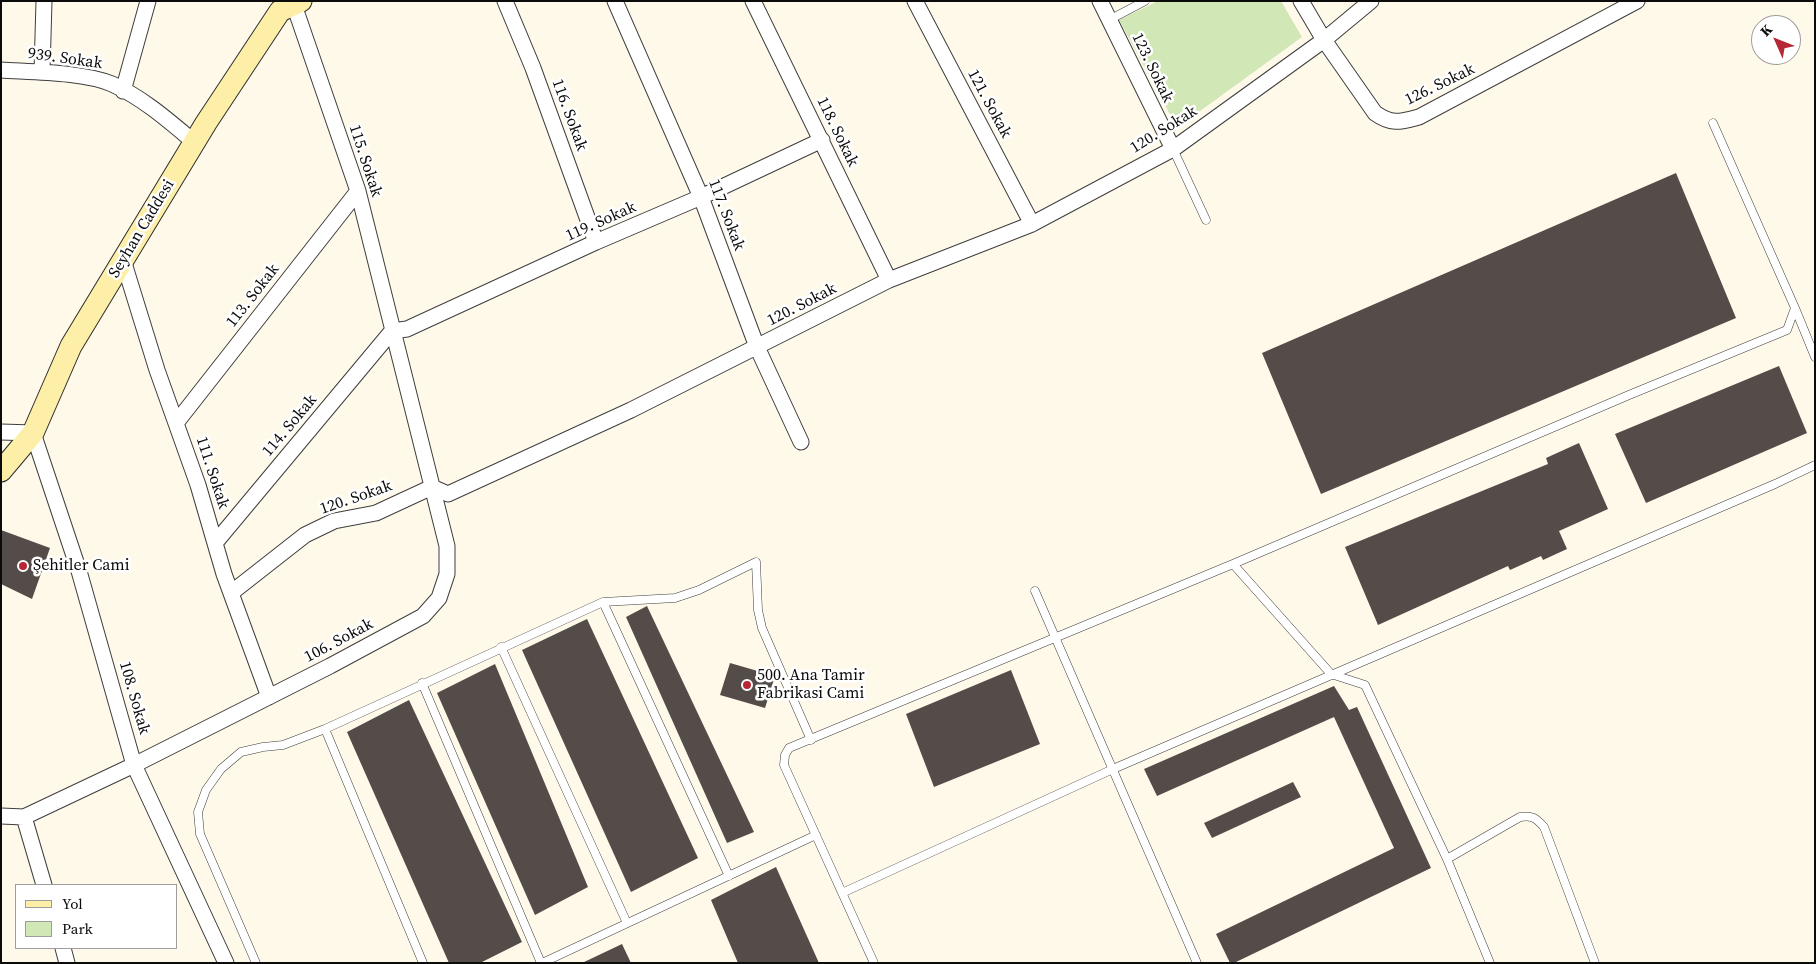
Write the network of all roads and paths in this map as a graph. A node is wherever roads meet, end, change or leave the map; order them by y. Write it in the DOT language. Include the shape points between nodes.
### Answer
graph roads {
  1 [pos="44,1"];
  2 [pos="148,1"];
  3 [pos="505,1"];
  4 [pos="615,1"];
  5 [pos="753,1"];
  6 [pos="915,1"];
  7 [pos="1100,1"];
  8 [pos="1145,1"];
  9 [pos="1301,1"];
  10 [pos="1371,1"];
  11 [pos="1637,1"];
  12 [pos="288,5"];
  13 [pos="1109,20"];
  14 [pos="1324,40"];
  15 [pos="1,70"];
  16 [pos="42,72"];
  17 [pos="123,91"];
  18 [pos="1713,124"];
  19 [pos="822,140"];
  20 [pos="194,142"];
  21 [pos="1173,150"];
  22 [pos="358,190"];
  23 [pos="701,197"];
  24 [pos="1206,220"];
  25 [pos="1032,224"];
  26 [pos="596,242"];
  27 [pos="123,260"];
  28 [pos="889,280"];
  29 [pos="1795,308"];
  30 [pos="392,332"];
  31 [pos="757,347"];
  32 [pos="1815,357"];
  33 [pos="176,423"];
  34 [pos="1,432"];
  35 [pos="33,433"];
  36 [pos="801,442"];
  37 [pos="1815,466"];
  38 [pos="1,471"];
  39 [pos="432,487"];
  40 [pos="215,543"];
  41 [pos="1233,564"];
  42 [pos="1035,591"];
  43 [pos="231,593"];
  44 [pos="603,602"];
  45 [pos="1056,639"];
  46 [pos="501,647"];
  47 [pos="1332,674"];
  48 [pos="422,683"];
  49 [pos="269,697"];
  50 [pos="325,729"];
  51 [pos="810,740"];
  52 [pos="134,765"];
  53 [pos="1113,769"];
  54 [pos="1,816"];
  55 [pos="24,817"];
  56 [pos="816,835"];
  57 [pos="1447,859"];
  58 [pos="729,876"];
  59 [pos="44,884"];
  60 [pos="842,893"];
  61 [pos="627,924"];
  62 [pos="63,949"];
  63 [pos="553,961"];
  64 [pos="67,963"];
  65 [pos="226,963"];
  66 [pos="256,963"];
  67 [pos="424,963"];
  68 [pos="542,963"];
  69 [pos="874,963"];
  70 [pos="1197,963"];
  71 [pos="1490,963"];
  72 [pos="1595,963"];
  1 -- 16 [label="street"];
  2 -- 17 [label="street"];
  3 -- 26 [label="street, 116. Sokak" via="533,68"];
  4 -- 23 [label="street, 117. Sokak"];
  5 -- 19 [label="street, 118. Sokak"];
  6 -- 25 [label="street, 121. Sokak"];
  7 -- 13 [label="street, 123. Sokak"];
  8 -- 13 [label="lane"];
  9 -- 14 [label="street, 126. Sokak"];
  10 -- 14 [label="street, 120. Sokak"];
  11 -- 14 [label="street, 126. Sokak" via="1419,117 1401,122 1387,122 1375,114"];
  12 -- 20 [label="main road, Seyhan Caddesi"];
  12 -- 22 [label="street, 115. Sokak"];
  13 -- 21 [label="street, 123. Sokak"];
  14 -- 21 [label="street, 120. Sokak"];
  15 -- 16 [label="street, 939. Sokak"];
  16 -- 17 [label="street, 939. Sokak" via="112,84"];
  17 -- 20 [label="street, 939. Sokak" via="152,107"];
  18 -- 29 [label="lane"];
  19 -- 23 [label="street, 119. Sokak"];
  19 -- 28 [label="street, 118. Sokak"];
  20 -- 27 [label="main road, Seyhan Caddesi"];
  21 -- 24 [label="lane"];
  21 -- 25 [label="street, 120. Sokak"];
  22 -- 30 [label="street, 115. Sokak"];
  22 -- 33 [label="street, 113. Sokak"];
  23 -- 26 [label="street, 119. Sokak"];
  23 -- 31 [label="street, 117. Sokak"];
  25 -- 28 [label="street, 120. Sokak"];
  26 -- 30 [label="street, 119. Sokak" via="407,329"];
  27 -- 33 [label="street, 111. Sokak"];
  27 -- 35 [label="main road, Seyhan Caddesi" via="72,346"];
  28 -- 31 [label="street, 120. Sokak"];
  29 -- 32 [label="lane"];
  29 -- 41 [label="lane" via="1787,330"];
  30 -- 39 [label="street, 106. Sokak"];
  30 -- 40 [label="street, 114. Sokak"];
  31 -- 36 [label="street, 117. Sokak"];
  31 -- 39 [label="street, 120. Sokak" via="622,414 448,494"];
  33 -- 40 [label="street, 111. Sokak"];
  34 -- 35 [label="street"];
  35 -- 38 [label="main road, Seyhan Caddesi"];
  35 -- 52 [label="street, 108. Sokak" via="79,571"];
  37 -- 47 [label="lane"];
  39 -- 43 [label="street, 120. Sokak" via="376,513 334,521 305,535"];
  39 -- 49 [label="street, 106. Sokak" via="447,546 447,574 439,598 423,616"];
  40 -- 43 [label="street, 111. Sokak"];
  41 -- 45 [label="lane"];
  41 -- 47 [label="lane"];
  42 -- 45 [label="lane"];
  43 -- 49 [label="street, 111. Sokak"];
  44 -- 46 [label="lane"];
  44 -- 51 [label="lane" via="676,598 756,562 762,628"];
  44 -- 58 [label="lane"];
  45 -- 51 [label="lane"];
  45 -- 53 [label="lane"];
  46 -- 48 [label="lane"];
  46 -- 61 [label="lane"];
  47 -- 53 [label="lane"];
  47 -- 57 [label="lane" via="1365,686"];
  48 -- 50 [label="lane"];
  48 -- 68 [label="lane"];
  49 -- 52 [label="street, 106. Sokak"];
  50 -- 66 [label="lane" via="283,744 241,752 221,769 206,790 198,812 200,834"];
  50 -- 67 [label="lane"];
  51 -- 56 [label="lane" via="789,748 784,765"];
  52 -- 55 [label="street, 106. Sokak"];
  52 -- 65 [label="street, 108. Sokak"];
  53 -- 60 [label="lane"];
  53 -- 70 [label="lane"];
  54 -- 55 [label="street, 106. Sokak"];
  55 -- 59 [label="street"];
  56 -- 58 [label="lane"];
  56 -- 60 [label="lane"];
  57 -- 71 [label="lane"];
  57 -- 72 [label="lane" via="1520,817 1536,818 1544,826"];
  58 -- 61 [label="lane"];
  60 -- 69 [label="lane"];
  61 -- 63 [label="lane"];
  62 -- 64 [label="street"];
  63 -- 68 [label="lane"];
}
